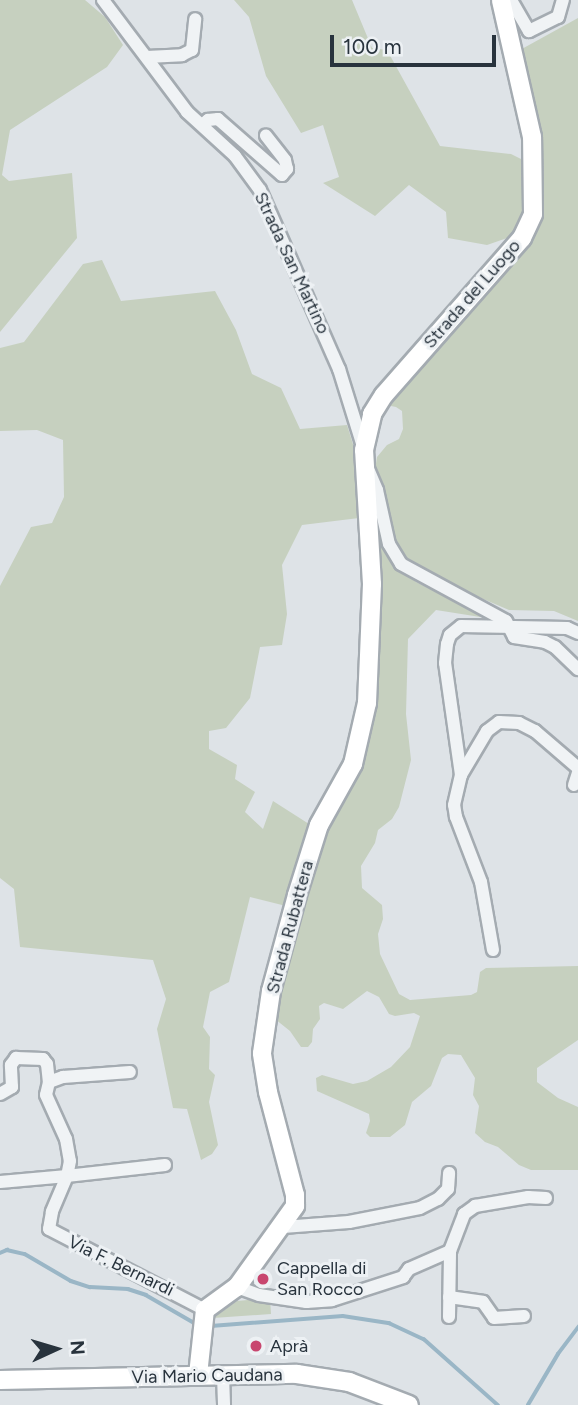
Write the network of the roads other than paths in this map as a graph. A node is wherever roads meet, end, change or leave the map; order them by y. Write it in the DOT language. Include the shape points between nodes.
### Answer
graph roads {
  1 [pos="103,0"];
  2 [pos="501,0"];
  3 [pos="511,0"];
  4 [pos="563,0"];
  5 [pos="195,19"];
  6 [pos="147,57"];
  7 [pos="202,125"];
  8 [pos="266,136"];
  9 [pos="364,456"];
  10 [pos="509,627"];
  11 [pos="578,633"];
  12 [pos="578,669"];
  13 [pos="461,775"];
  14 [pos="577,775"];
  15 [pos="493,950"];
  16 [pos="131,1072"];
  17 [pos="49,1082"];
  18 [pos="0,1094"];
  19 [pos="166,1165"];
  20 [pos="449,1173"];
  21 [pos="67,1176"];
  22 [pos="0,1182"];
  23 [pos="546,1198"];
  24 [pos="283,1227"];
  25 [pos="450,1251"];
  26 [pos="237,1287"];
  27 [pos="449,1297"];
  28 [pos="524,1316"];
  29 [pos="449,1317"];
  30 [pos="203,1320"];
  31 [pos="198,1375"];
  32 [pos="223,1375"];
  33 [pos="0,1380"];
  34 [pos="392,1401"];
  35 [pos="224,1405"];
  36 [pos="410,1405"];
  1 -- 6 [label="street, Strada San Martino"];
  2 -- 9 [label="street, Strada del Luogo" via="532,137 533,214 522,237 384,395 372,414"];
  3 -- 4 [label="street" via="529,31 558,17"];
  5 -- 6 [label="street" via="192,50"];
  6 -- 7 [label="street, Strada San Martino"];
  7 -- 8 [label="street" via="218,119 282,175 287,169 285,160"];
  7 -- 9 [label="street, Strada San Martino" via="235,156 260,190 340,369"];
  9 -- 10 [label="street, Strada San Martino" via="389,544 401,564 506,621"];
  9 -- 24 [label="street, Strada Rubattera" via="372,584 365,714 353,764 319,825 285,935 266,1018 263,1071 295,1195 292,1214"];
  10 -- 11 [label="street" via="567,628"];
  10 -- 12 [label="street" via="514,637 555,647"];
  10 -- 13 [label="street" via="461,625 447,644 445,663"];
  13 -- 14 [label="street" via="487,732 499,722 519,723 535,732"];
  13 -- 15 [label="street" via="456,817 481,882"];
  16 -- 17 [label="street"];
  17 -- 18 [label="street, Via F. Bernardi" via="43,1059 16,1058 10,1065 12,1087"];
  17 -- 21 [label="street, Via F. Bernardi" via="46,1095 66,1139"];
  19 -- 21 [label="street"];
  20 -- 24 [label="street" via="448,1189 420,1208 349,1222"];
  21 -- 22 [label="street"];
  21 -- 30 [label="street, Via F. Bernardi" via="49,1229"];
  23 -- 25 [label="street" via="475,1206 464,1214"];
  24 -- 26 [label="street, Strada Rubattera"];
  25 -- 26 [label="street" via="409,1269 403,1277 332,1300 306,1302"];
  25 -- 27 [label="street"];
  26 -- 30 [label="street, Strada Rubattera"];
  27 -- 28 [label="street" via="483,1302 494,1318"];
  27 -- 29 [label="street"];
  30 -- 31 [label="street"];
  31 -- 32 [label="street, Via Mario Caudana"];
  31 -- 33 [label="street, Via Mario Caudana"];
  32 -- 34 [label="street, Via Mario Caudana" via="324,1377 369,1388"];
  32 -- 35 [label="street"];
  34 -- 36 [label="street, Via Mario Caudana"];
}
